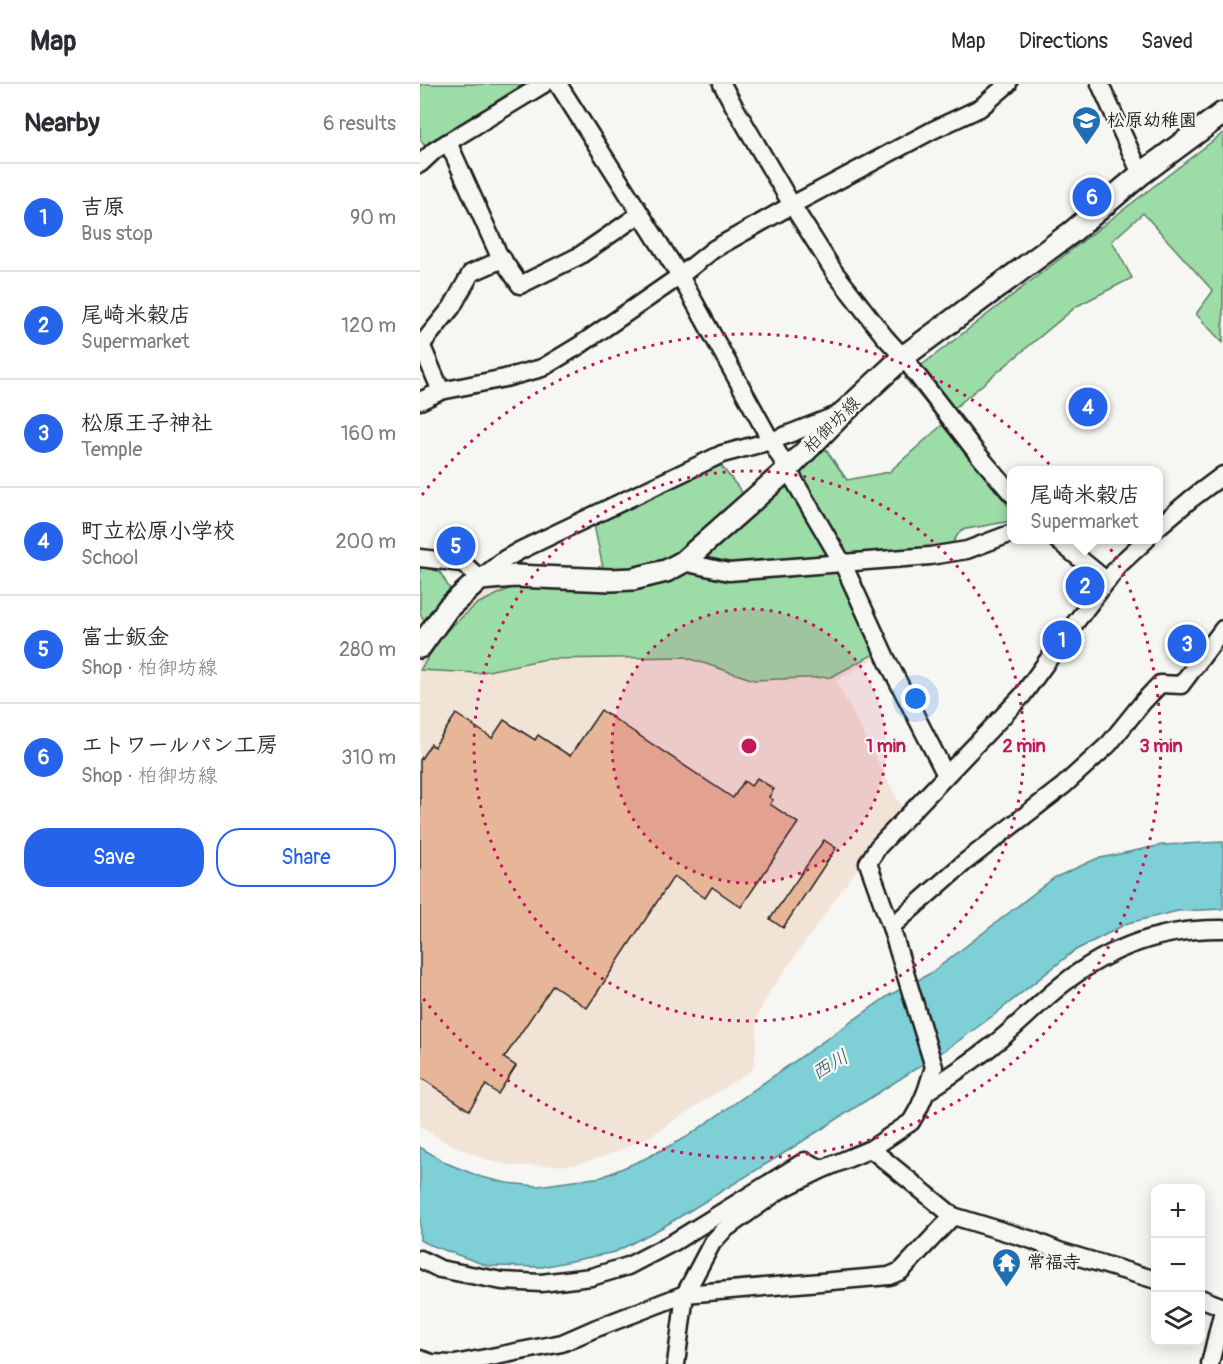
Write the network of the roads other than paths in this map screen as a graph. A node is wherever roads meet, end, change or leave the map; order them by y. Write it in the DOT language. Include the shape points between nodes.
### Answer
graph roads {
  1 [pos="544,84"];
  2 [pos="558,84"];
  3 [pos="722,84"];
  4 [pos="1008,84"];
  5 [pos="1100,84"];
  6 [pos="1223,113"];
  7 [pos="448,142"];
  8 [pos="420,164"];
  9 [pos="1142,174"];
  10 [pos="792,205"];
  11 [pos="640,214"];
  12 [pos="503,259"];
  13 [pos="680,276"];
  14 [pos="421,344"];
  15 [pos="903,357"];
  16 [pos="441,391"];
  17 [pos="420,401"];
  18 [pos="842,414"];
  19 [pos="771,441"];
  20 [pos="788,469"];
  21 [pos="1223,475"];
  22 [pos="1007,489"];
  23 [pos="1163,523"];
  24 [pos="1007,535"];
  25 [pos="1062,544"];
  26 [pos="1142,544"];
  27 [pos="420,558"];
  28 [pos="683,562"];
  29 [pos="843,564"];
  30 [pos="480,579"];
  31 [pos="1107,581"];
  32 [pos="1223,629"];
  33 [pos="420,647"];
  34 [pos="946,775"];
  35 [pos="891,927"];
  36 [pos="1223,930"];
  37 [pos="926,1092"];
  38 [pos="871,1149"];
  39 [pos="823,1169"];
  40 [pos="953,1216"];
  41 [pos="420,1259"];
  42 [pos="1151,1279"];
  43 [pos="685,1294"];
  44 [pos="1205,1300"];
  45 [pos="1223,1309"];
  46 [pos="420,1359"];
  47 [pos="506,1359"];
  48 [pos="454,1364"];
  49 [pos="676,1364"];
  50 [pos="1210,1364"];
  1 -- 7 [label="street"];
  2 -- 11 [label="street"];
  3 -- 10 [label="street"];
  4 -- 10 [label="street" via="980,108"];
  5 -- 9 [label="street"];
  6 -- 9 [label="main road, 柏御坊線"];
  7 -- 8 [label="street"];
  7 -- 12 [label="street"];
  9 -- 15 [label="main road, 柏御坊線"];
  10 -- 13 [label="street" via="714,249"];
  10 -- 15 [label="street" via="835,273"];
  11 -- 12 [label="street" via="579,256 520,285"];
  11 -- 13 [label="street"];
  12 -- 14 [label="street" via="471,273 452,307"];
  13 -- 16 [label="street" via="542,368"];
  13 -- 19 [label="street"];
  14 -- 16 [label="street"];
  15 -- 18 [label="main road, 柏御坊線"];
  15 -- 22 [label="street"];
  16 -- 17 [label="street"];
  18 -- 19 [label="street"];
  18 -- 20 [label="main road, 柏御坊線"];
  19 -- 20 [label="street"];
  19 -- 30 [label="street" via="722,454 521,550"];
  20 -- 28 [label="main road, 柏御坊線"];
  20 -- 29 [label="street"];
  21 -- 23 [label="street"];
  24 -- 29 [label="street" via="967,550"];
  25 -- 31 [label="street"];
  26 -- 31 [label="street"];
  27 -- 30 [label="street" via="463,563"];
  28 -- 29 [label="street" via="729,572"];
  28 -- 30 [label="main road, 柏御坊線" via="666,572 633,579"];
  29 -- 34 [label="street"];
  30 -- 33 [label="main road" via="448,608"];
  31 -- 34 [label="street" via="1022,696"];
  32 -- 35 [label="street" via="1180,685 1160,684 1109,744 1063,786 965,862"];
  34 -- 35 [label="street" via="878,847 868,863"];
  35 -- 37 [label="street" via="934,1067"];
  36 -- 37 [label="street" via="1166,934 1110,953 1085,967 993,1045"];
  37 -- 38 [label="street" via="911,1122"];
  38 -- 39 [label="street"];
  38 -- 40 [label="street"];
  39 -- 41 [label="street" via="805,1161 674,1242 628,1266 591,1276 541,1283 502,1281 440,1269"];
  39 -- 43 [label="street" via="780,1190 724,1230 712,1243"];
  40 -- 42 [label="street"];
  40 -- 43 [label="street" via="901,1270 888,1276"];
  43 -- 47 [label="street" via="562,1343"];
  43 -- 49 [label="street"];
  44 -- 45 [label="street"];
  45 -- 50 [label="street"];
  46 -- 48 [label="street" via="432,1364"];
  47 -- 48 [label="street"];
}
